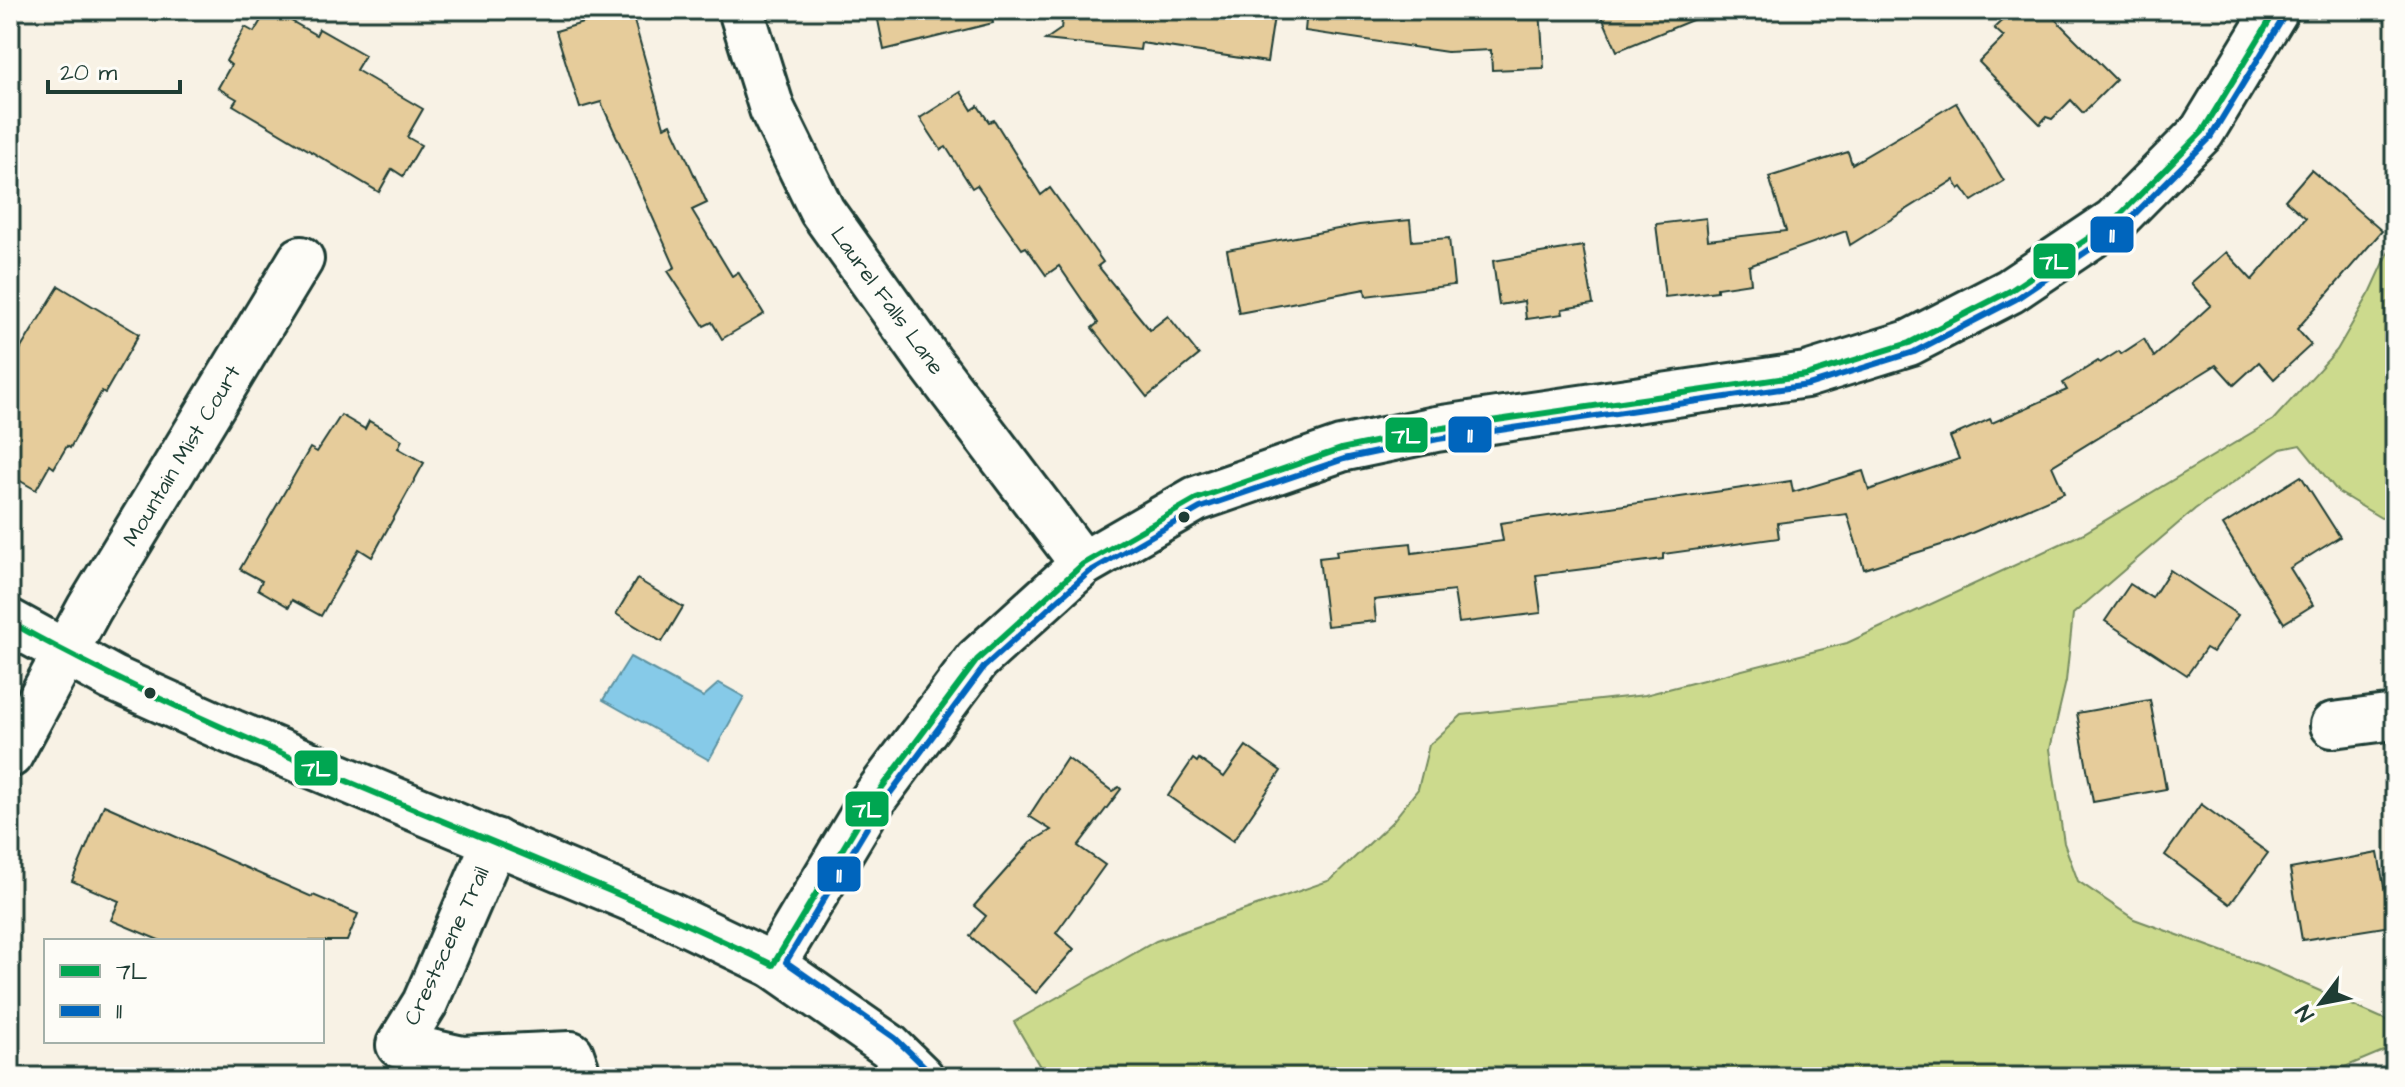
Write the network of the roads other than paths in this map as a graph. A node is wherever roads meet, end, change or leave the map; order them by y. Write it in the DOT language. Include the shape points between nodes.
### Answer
graph roads {
  1 [pos="741,10"];
  2 [pos="2276,10"];
  3 [pos="301,259"];
  4 [pos="1083,564"];
  5 [pos="10,622"];
  6 [pos="63,653"];
  7 [pos="2395,717"];
  8 [pos="2333,725"];
  9 [pos="10,755"];
  10 [pos="495,841"];
  11 [pos="773,965"];
  12 [pos="579,1077"];
  13 [pos="921,1077"];
  1 -- 4 [label="street, Laurel Falls Lane" via="772,109 822,211"];
  2 -- 4 [label="street" via="2202,132 2114,221 2010,291 1909,343 1806,375 1436,429 1341,449 1196,499"];
  3 -- 6 [label="street, Mountain Mist Court"];
  4 -- 11 [label="street" via="977,660 869,805"];
  5 -- 6 [label="street"];
  6 -- 9 [label="street"];
  6 -- 10 [label="street" via="232,732"];
  7 -- 8 [label="street"];
  10 -- 11 [label="street"];
  10 -- 12 [label="street, Crestscene Trail" via="425,1003 399,1045 462,1059 571,1054"];
  11 -- 13 [label="street" via="889,1046"];
}
